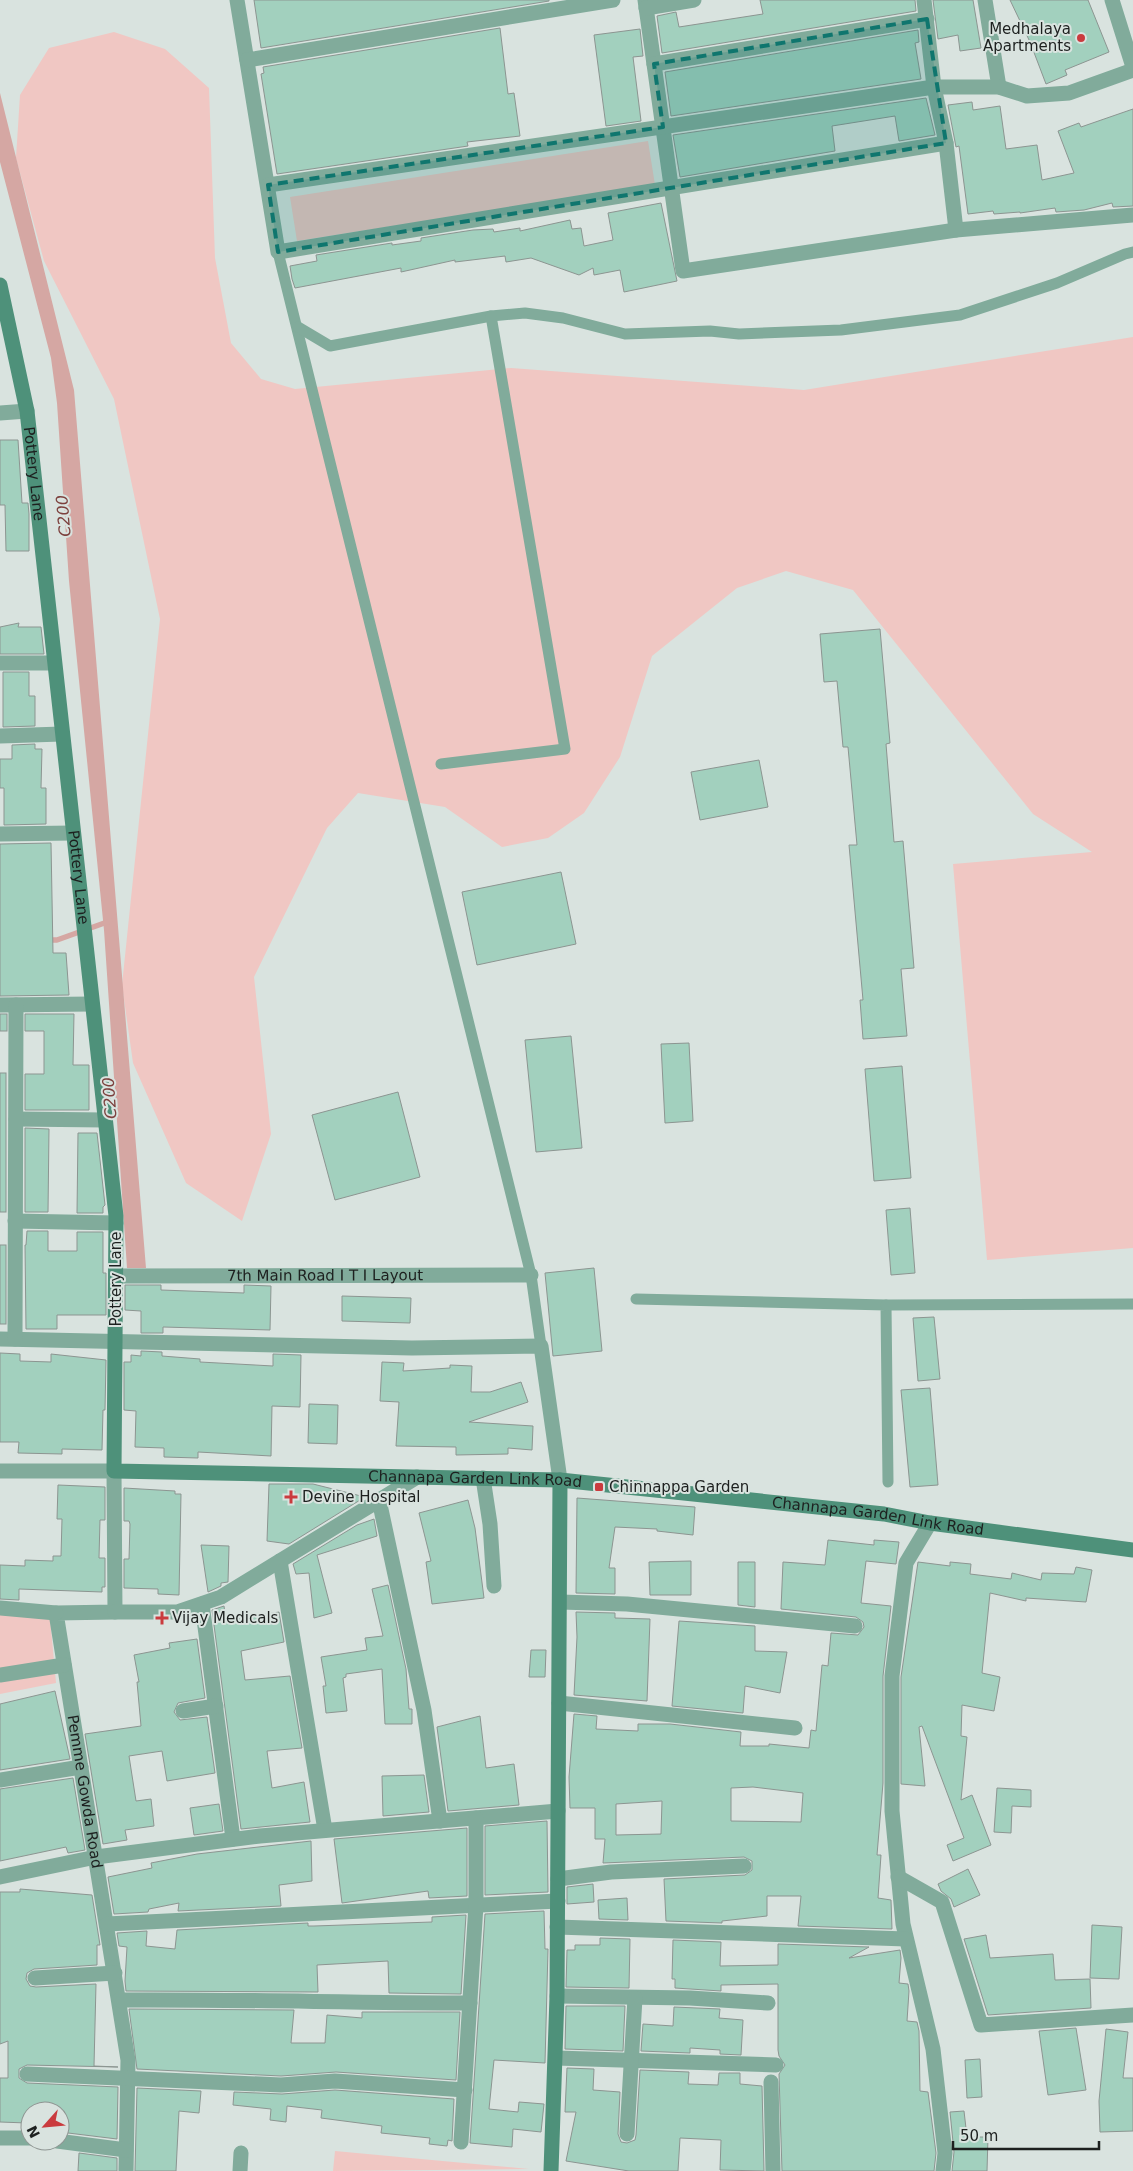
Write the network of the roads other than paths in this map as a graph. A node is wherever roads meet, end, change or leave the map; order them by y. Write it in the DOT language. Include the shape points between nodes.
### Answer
graph roads {
  1 [pos="238,0"];
  2 [pos="614,0"];
  3 [pos="694,0"];
  4 [pos="924,0"];
  5 [pos="985,0"];
  6 [pos="1112,0"];
  7 [pos="645,4"];
  8 [pos="927,19"];
  9 [pos="247,60"];
  10 [pos="654,64"];
  11 [pos="1133,69"];
  12 [pos="934,87"];
  13 [pos="999,87"];
  14 [pos="663,127"];
  15 [pos="946,143"];
  16 [pos="268,185"];
  17 [pos="672,186"];
  18 [pos="1133,215"];
  19 [pos="956,230"];
  20 [pos="278,252"];
  21 [pos="1133,252"];
  22 [pos="0,285"];
  23 [pos="491,316"];
  24 [pos="298,327"];
  25 [pos="27,411"];
  26 [pos="0,413"];
  27 [pos="54,663"];
  28 [pos="0,664"];
  29 [pos="62,734"];
  30 [pos="0,736"];
  31 [pos="441,764"];
  32 [pos="73,833"];
  33 [pos="0,834"];
  34 [pos="92,1004"];
  35 [pos="0,1005"];
  36 [pos="16,1006"];
  37 [pos="16,1119"];
  38 [pos="105,1120"];
  39 [pos="15,1222"];
  40 [pos="116,1224"];
  41 [pos="531,1275"];
  42 [pos="117,1276"];
  43 [pos="636,1299"];
  44 [pos="1133,1304"];
  45 [pos="886,1305"];
  46 [pos="7,1339"];
  47 [pos="116,1342"];
  48 [pos="542,1346"];
  49 [pos="0,1471"];
  50 [pos="114,1471"];
  51 [pos="417,1477"];
  52 [pos="483,1478"];
  53 [pos="560,1480"];
  54 [pos="888,1482"];
  55 [pos="379,1500"];
  56 [pos="930,1523"];
  57 [pos="1133,1550"];
  58 [pos="280,1561"];
  59 [pos="494,1586"];
  60 [pos="560,1602"];
  61 [pos="202,1604"];
  62 [pos="0,1608"];
  63 [pos="115,1612"];
  64 [pos="56,1613"];
  65 [pos="855,1626"];
  66 [pos="64,1665"];
  67 [pos="0,1675"];
  68 [pos="559,1703"];
  69 [pos="216,1706"];
  70 [pos="183,1711"];
  71 [pos="795,1728"];
  72 [pos="81,1767"];
  73 [pos="0,1780"];
  74 [pos="558,1811"];
  75 [pos="476,1818"];
  76 [pos="440,1821"];
  77 [pos="325,1830"];
  78 [pos="233,1839"];
  79 [pos="96,1857"];
  80 [pos="744,1866"];
  81 [pos="0,1877"];
  82 [pos="898,1877"];
  83 [pos="558,1879"];
  84 [pos="558,1901"];
  85 [pos="476,1905"];
  86 [pos="107,1924"];
  87 [pos="557,1927"];
  88 [pos="906,1939"];
  89 [pos="115,1974"];
  90 [pos="35,1978"];
  91 [pos="556,1996"];
  92 [pos="635,1998"];
  93 [pos="119,2000"];
  94 [pos="470,2003"];
  95 [pos="768,2003"];
  96 [pos="1133,2015"];
  97 [pos="556,2058"];
  98 [pos="632,2061"];
  99 [pos="776,2065"];
  100 [pos="27,2074"];
  101 [pos="128,2079"];
  102 [pos="771,2082"];
  103 [pos="465,2090"];
  104 [pos="627,2134"];
  105 [pos="0,2138"];
  106 [pos="20,2138"];
  107 [pos="461,2142"];
  108 [pos="70,2143"];
  109 [pos="126,2150"];
  110 [pos="241,2153"];
  111 [pos="126,2171"];
  112 [pos="240,2171"];
  113 [pos="551,2171"];
  114 [pos="773,2171"];
  115 [pos="943,2171"];
  1 -- 9 [label="street"];
  2 -- 9 [label="street"];
  3 -- 7 [label="street"];
  4 -- 8 [label="street"];
  5 -- 13 [label="street"];
  6 -- 11 [label="street"];
  7 -- 10 [label="street"];
  8 -- 10 [label="street"];
  8 -- 12 [label="street"];
  9 -- 16 [label="street"];
  10 -- 14 [label="street"];
  11 -- 13 [label="street" via="1069,93 1027,96"];
  12 -- 13 [label="street"];
  12 -- 14 [label="street"];
  12 -- 15 [label="street"];
  14 -- 16 [label="street"];
  14 -- 17 [label="street"];
  15 -- 17 [label="street"];
  15 -- 19 [label="street"];
  16 -- 20 [label="street"];
  17 -- 19 [label="street" via="683,271"];
  17 -- 20 [label="street"];
  18 -- 19 [label="street"];
  20 -- 24 [label="lane"];
  21 -- 23 [label="lane" via="1058,283 960,314 841,330 625,334 563,318 525,313"];
  22 -- 25 [label="street, Pottery Lane"];
  23 -- 24 [label="lane" via="330,346"];
  23 -- 31 [label="lane" via="565,749"];
  24 -- 41 [label="lane"];
  25 -- 26 [label="street"];
  25 -- 27 [label="street, Pottery Lane"];
  27 -- 28 [label="street"];
  27 -- 29 [label="street, Pottery Lane"];
  29 -- 30 [label="street"];
  29 -- 32 [label="street, Pottery Lane"];
  32 -- 33 [label="street"];
  32 -- 34 [label="street, Pottery Lane"];
  34 -- 36 [label="street"];
  34 -- 38 [label="street, Pottery Lane"];
  35 -- 36 [label="street"];
  36 -- 37 [label="street"];
  37 -- 38 [label="street"];
  37 -- 39 [label="street"];
  38 -- 40 [label="street, Pottery Lane"];
  39 -- 40 [label="street"];
  39 -- 46 [label="street"];
  40 -- 42 [label="street, Pottery Lane"];
  41 -- 42 [label="street, 7th Main Road I T I Layout"];
  41 -- 48 [label="lane"];
  42 -- 47 [label="street, Pottery Lane"];
  43 -- 45 [label="lane"];
  44 -- 45 [label="lane"];
  45 -- 54 [label="lane"];
  46 -- 47 [label="street"];
  47 -- 48 [label="street" via="412,1348"];
  47 -- 50 [label="street, Pottery Lane"];
  48 -- 53 [label="street"];
  49 -- 50 [label="street"];
  50 -- 51 [label="street, Channapa Garden Link Road"];
  50 -- 63 [label="street"];
  51 -- 52 [label="street, Channapa Garden Link Road"];
  51 -- 55 [label="street"];
  52 -- 53 [label="street, Channapa Garden Link Road"];
  52 -- 59 [label="street"];
  53 -- 56 [label="street, Channapa Garden Link Road" via="884,1514"];
  53 -- 60 [label="street"];
  55 -- 58 [label="street"];
  55 -- 76 [label="street" via="424,1710"];
  56 -- 57 [label="street, Channapa Garden Link Road"];
  56 -- 82 [label="street" via="906,1563 892,1676 892,1811"];
  58 -- 61 [label="street" via="221,1597"];
  58 -- 77 [label="street"];
  60 -- 65 [label="street" via="627,1604"];
  60 -- 68 [label="street"];
  61 -- 63 [label="street" via="177,1612"];
  61 -- 69 [label="street"];
  62 -- 64 [label="street"];
  63 -- 64 [label="street"];
  64 -- 66 [label="street, Pemme Gowda Road"];
  66 -- 67 [label="street"];
  66 -- 72 [label="street, Pemme Gowda Road"];
  68 -- 71 [label="street"];
  68 -- 74 [label="street"];
  69 -- 70 [label="street"];
  69 -- 78 [label="street"];
  72 -- 73 [label="street"];
  72 -- 79 [label="street, Pemme Gowda Road"];
  74 -- 75 [label="street"];
  74 -- 83 [label="street"];
  75 -- 76 [label="street"];
  75 -- 85 [label="street"];
  76 -- 77 [label="street"];
  77 -- 78 [label="street"];
  78 -- 79 [label="street"];
  79 -- 81 [label="street"];
  79 -- 86 [label="street, Pemme Gowda Road"];
  80 -- 83 [label="street" via="610,1872"];
  82 -- 88 [label="street"];
  82 -- 96 [label="street" via="942,1902 980,2025"];
  83 -- 84 [label="street"];
  84 -- 85 [label="street"];
  84 -- 87 [label="street"];
  85 -- 86 [label="street"];
  85 -- 94 [label="street"];
  86 -- 89 [label="street, Pemme Gowda Road"];
  87 -- 88 [label="street"];
  87 -- 91 [label="street"];
  88 -- 115 [label="street" via="933,2049 945,2153"];
  89 -- 90 [label="street"];
  89 -- 93 [label="street, Pemme Gowda Road"];
  91 -- 92 [label="street"];
  91 -- 97 [label="street"];
  92 -- 95 [label="street"];
  92 -- 98 [label="street"];
  93 -- 94 [label="street"];
  93 -- 101 [label="street, Pemme Gowda Road"];
  94 -- 103 [label="street"];
  97 -- 98 [label="street"];
  97 -- 113 [label="street"];
  98 -- 99 [label="street"];
  98 -- 104 [label="street"];
  100 -- 101 [label="street"];
  101 -- 103 [label="street" via="280,2085 335,2081"];
  101 -- 109 [label="street, Pemme Gowda Road"];
  102 -- 114 [label="street"];
  103 -- 107 [label="street"];
  105 -- 106 [label="street"];
  108 -- 109 [label="street"];
  109 -- 111 [label="street, Pemme Gowda Road"];
  110 -- 112 [label="street"];
}
